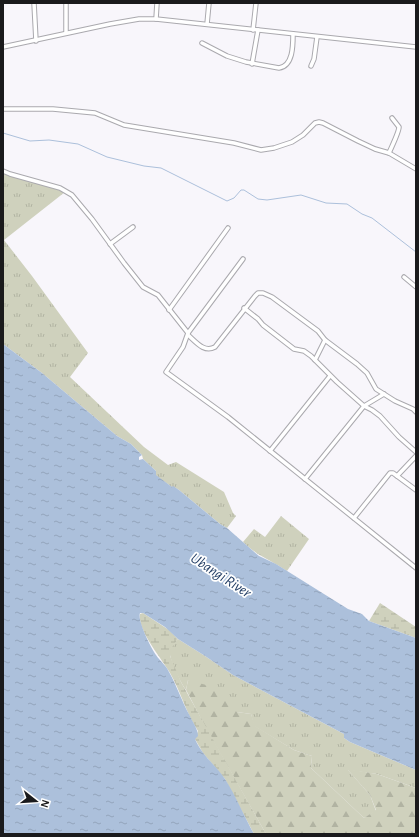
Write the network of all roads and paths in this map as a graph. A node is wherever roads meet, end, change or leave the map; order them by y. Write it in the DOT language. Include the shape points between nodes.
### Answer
graph roads {
  1 [pos="34,3"];
  2 [pos="66,3"];
  3 [pos="157,3"];
  4 [pos="209,3"];
  5 [pos="256,3"];
  6 [pos="156,19"];
  7 [pos="207,24"];
  8 [pos="253,30"];
  9 [pos="258,30"];
  10 [pos="66,33"];
  11 [pos="293,34"];
  12 [pos="317,37"];
  13 [pos="36,41"];
  14 [pos="202,43"];
  15 [pos="3,47"];
  16 [pos="416,47"];
  17 [pos="252,64"];
  18 [pos="312,66"];
  19 [pos="3,109"];
  20 [pos="392,118"];
  21 [pos="389,153"];
  22 [pos="416,169"];
  23 [pos="3,171"];
  24 [pos="133,227"];
  25 [pos="228,228"];
  26 [pos="110,244"];
  27 [pos="243,259"];
  28 [pos="404,277"];
  29 [pos="416,287"];
  30 [pos="244,308"];
  31 [pos="169,310"];
  32 [pos="188,334"];
  33 [pos="325,340"];
  34 [pos="315,360"];
  35 [pos="330,376"];
  36 [pos="384,394"];
  37 [pos="364,406"];
  38 [pos="415,410"];
  39 [pos="270,451"];
  40 [pos="416,452"];
  41 [pos="416,456"];
  42 [pos="397,476"];
  43 [pos="305,479"];
  44 [pos="416,490"];
  45 [pos="354,518"];
  46 [pos="416,568"];
  1 -- 13 [label="street"];
  2 -- 10 [label="street"];
  3 -- 6 [label="street"];
  4 -- 7 [label="street"];
  5 -- 8 [label="street"];
  6 -- 7 [label="street"];
  6 -- 10 [label="street" via="139,19"];
  7 -- 8 [label="street"];
  8 -- 9 [label="street"];
  9 -- 11 [label="street"];
  9 -- 17 [label="street"];
  10 -- 13 [label="street"];
  11 -- 12 [label="street"];
  11 -- 17 [label="street" via="289,60 283,67"];
  12 -- 16 [label="street"];
  12 -- 18 [label="street"];
  13 -- 15 [label="street"];
  14 -- 17 [label="street"];
  19 -- 21 [label="street" via="95,113 124,125 234,143 261,150 292,142 319,122"];
  20 -- 21 [label="street" via="399,131"];
  21 -- 22 [label="street"];
  23 -- 26 [label="street" via="68,192"];
  24 -- 26 [label="street"];
  25 -- 31 [label="street"];
  26 -- 31 [label="street" via="143,287 158,295"];
  27 -- 32 [label="street"];
  28 -- 29 [label="street"];
  30 -- 32 [label="street" via="210,350 206,350"];
  30 -- 33 [label="street" via="258,293 263,293 318,331"];
  30 -- 34 [label="street" via="294,349 304,351"];
  31 -- 32 [label="street"];
  32 -- 39 [label="street" via="183,347 166,372"];
  33 -- 34 [label="street"];
  33 -- 36 [label="street" via="358,364 367,373 376,389"];
  34 -- 35 [label="street"];
  35 -- 37 [label="street"];
  35 -- 39 [label="street"];
  36 -- 37 [label="street"];
  36 -- 38 [label="street"];
  37 -- 40 [label="street" via="380,416"];
  37 -- 43 [label="street"];
  39 -- 43 [label="street"];
  41 -- 42 [label="street"];
  42 -- 44 [label="street"];
  42 -- 45 [label="street" via="390,472"];
  43 -- 45 [label="street"];
  45 -- 46 [label="street"];
}
